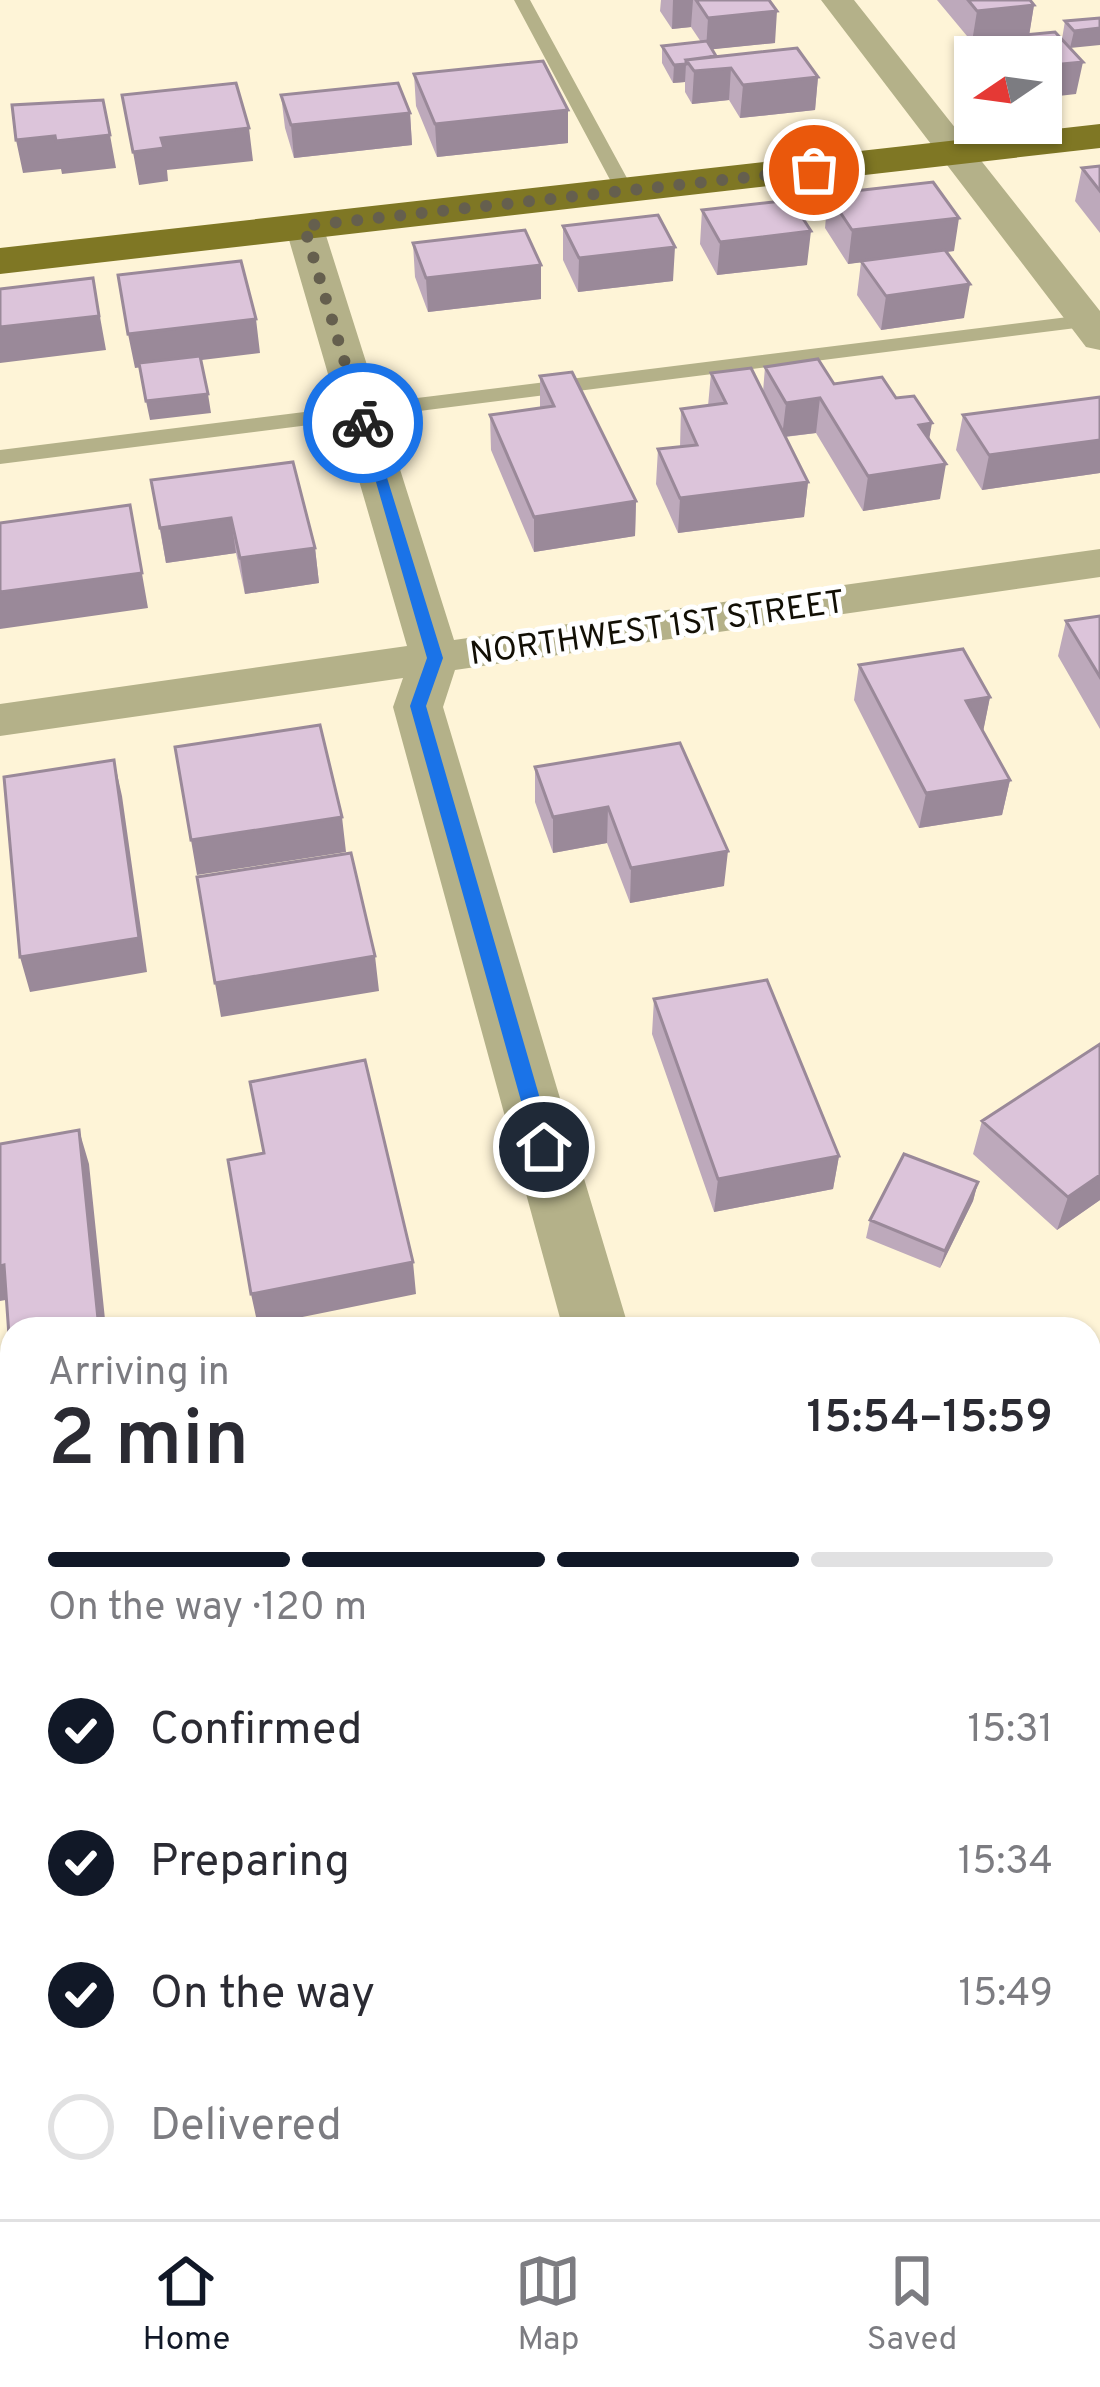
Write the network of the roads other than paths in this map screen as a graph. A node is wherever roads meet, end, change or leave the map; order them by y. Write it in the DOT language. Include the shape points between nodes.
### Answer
graph roads {
  1 [pos="522,0"];
  2 [pos="837,0"];
  3 [pos="1100,136"];
  4 [pos="959,154"];
  5 [pos="625,191"];
  6 [pos="304,226"];
  7 [pos="0,261"];
  8 [pos="1096,326"];
  9 [pos="359,411"];
  10 [pos="0,457"];
  11 [pos="1100,563"];
  12 [pos="435,658"];
  13 [pos="0,720"];
  14 [pos="593,1317"];
  1 -- 5 [label="lane"];
  2 -- 4 [label="street"];
  3 -- 4 [label="main road"];
  4 -- 5 [label="main road"];
  4 -- 8 [label="street"];
  5 -- 6 [label="main road"];
  6 -- 7 [label="main road"];
  6 -- 9 [label="street"];
  8 -- 9 [label="lane"];
  9 -- 10 [label="lane"];
  9 -- 12 [label="street"];
  11 -- 12 [label="street, NORTHWEST 1ST STREET"];
  12 -- 13 [label="street, NORTHWEST 1ST STREET"];
  12 -- 14 [label="street" via="418,706"];
}
